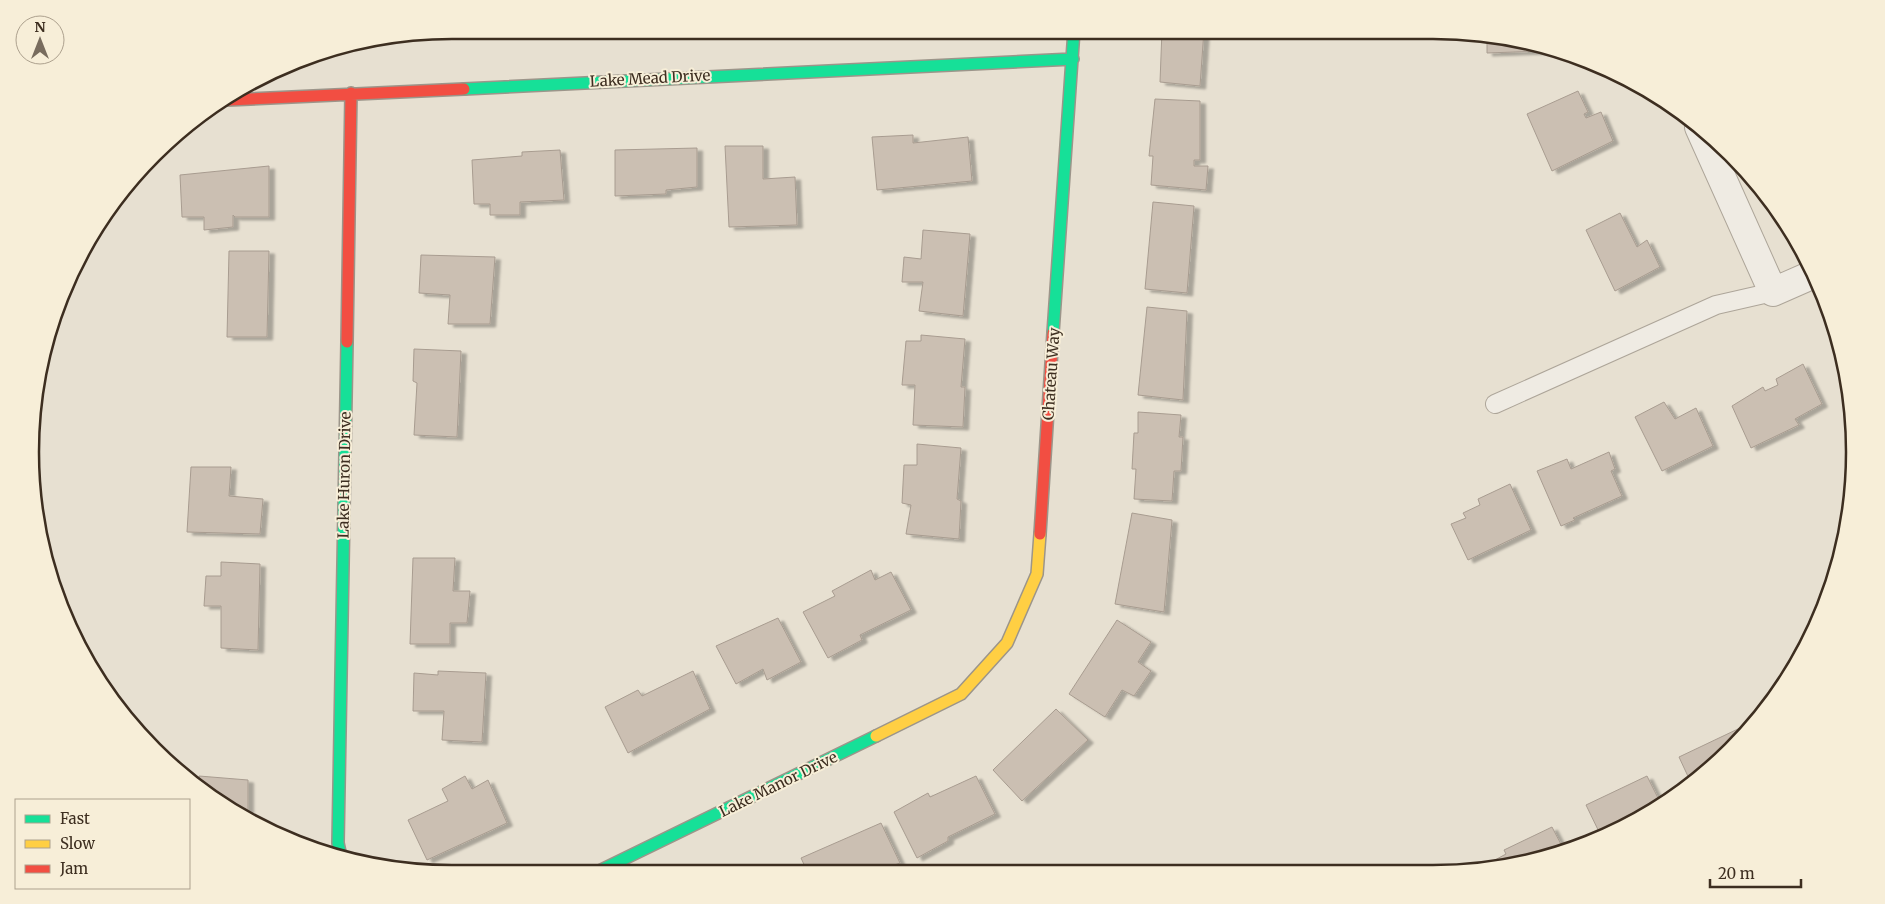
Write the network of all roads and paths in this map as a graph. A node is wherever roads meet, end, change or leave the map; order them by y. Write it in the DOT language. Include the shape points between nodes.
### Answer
graph roads {
  1 [pos="1074,39"];
  2 [pos="1073,59"];
  3 [pos="351,92"];
  4 [pos="236,99"];
  5 [pos="1706,142"];
  6 [pos="1807,277"];
  7 [pos="1774,292"];
  8 [pos="1495,404"];
  9 [pos="961,694"];
  10 [pos="339,849"];
  11 [pos="613,865"];
  1 -- 2 [label="street, Chateau Way"];
  2 -- 3 [label="street, Lake Mead Drive"];
  2 -- 9 [label="street, Chateau Way" via="1037,574 1007,643"];
  3 -- 4 [label="street, Lake Mead Drive"];
  3 -- 10 [label="street, Lake Huron Drive"];
  5 -- 7 [label="street"];
  6 -- 7 [label="street"];
  7 -- 8 [label="lane" via="1716,305"];
  9 -- 11 [label="street, Lake Manor Drive"];
}
